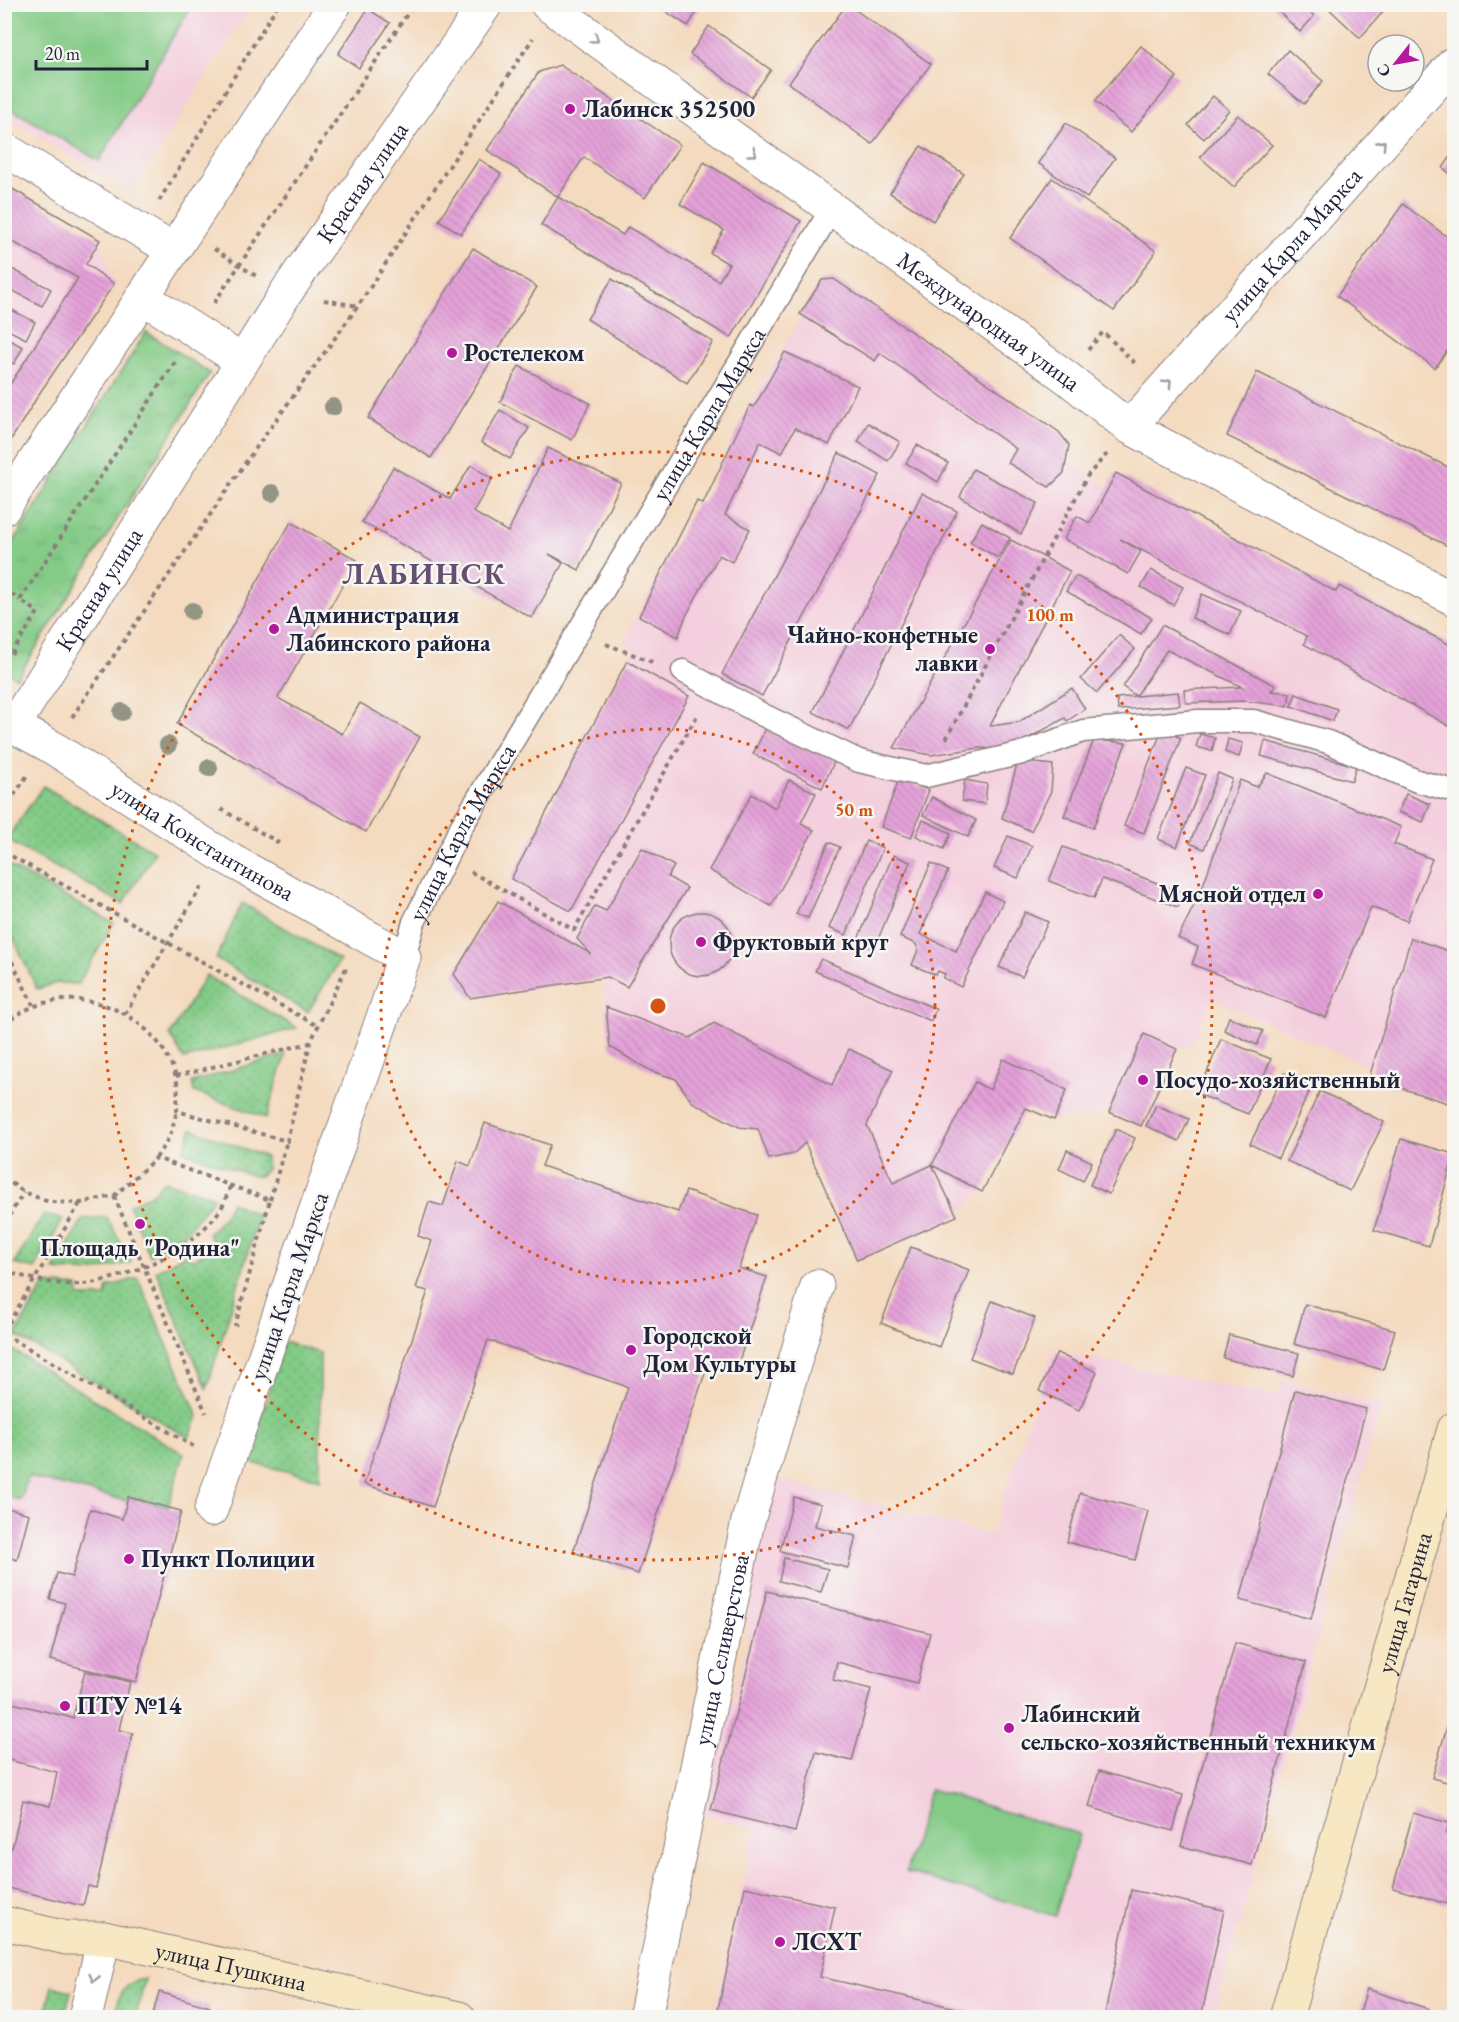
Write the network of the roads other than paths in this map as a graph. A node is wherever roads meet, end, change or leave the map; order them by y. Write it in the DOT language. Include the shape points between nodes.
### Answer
graph roads {
  1 [pos="334,4"];
  2 [pos="486,4"];
  3 [pos="547,4"];
  4 [pos="1455,63"];
  5 [pos="4,149"];
  6 [pos="831,210"];
  7 [pos="179,241"];
  8 [pos="142,297"];
  9 [pos="243,361"];
  10 [pos="1129,427"];
  11 [pos="4,508"];
  12 [pos="1455,599"];
  13 [pos="682,671"];
  14 [pos="9,723"];
  15 [pos="1455,791"];
  16 [pos="404,957"];
  17 [pos="817,1286"];
  18 [pos="1455,1429"];
  19 [pos="211,1510"];
  20 [pos="4,1923"];
  21 [pos="104,1938"];
  22 [pos="85,2018"];
  23 [pos="459,2018"];
  24 [pos="645,2018"];
  25 [pos="1286,2018"];
  1 -- 7 [label="street"];
  2 -- 9 [label="street, Красная улица"];
  3 -- 6 [label="street, Международная улица, one-way"];
  10 -- 4 [label="street, улица Карла Маркса, one-way"];
  5 -- 7 [label="street"];
  6 -- 10 [label="street, Международная улица" via="1066,377"];
  6 -- 16 [label="lane, улица Карла Маркса" via="461,827 414,922"];
  7 -- 8 [label="street"];
  8 -- 9 [label="street"];
  8 -- 11 [label="street"];
  9 -- 14 [label="street, Красная улица"];
  10 -- 12 [label="street, Международная улица"];
  13 -- 15 [label="lane" via="859,761 926,776 1022,753 1083,731 1187,722 1254,722 1328,742 1417,781"];
  14 -- 16 [label="street, улица Константинова" via="220,854"];
  16 -- 19 [label="street, улица Карла Маркса"];
  17 -- 24 [label="street, улица Селиверстова" via="748,1521"];
  18 -- 25 [label="main road, улица Гагарина"];
  20 -- 21 [label="main road, улица Пушкина" via="66,1938"];
  21 -- 22 [label="street, one-way"];
  21 -- 23 [label="main road, улица Пушкина"];
}
